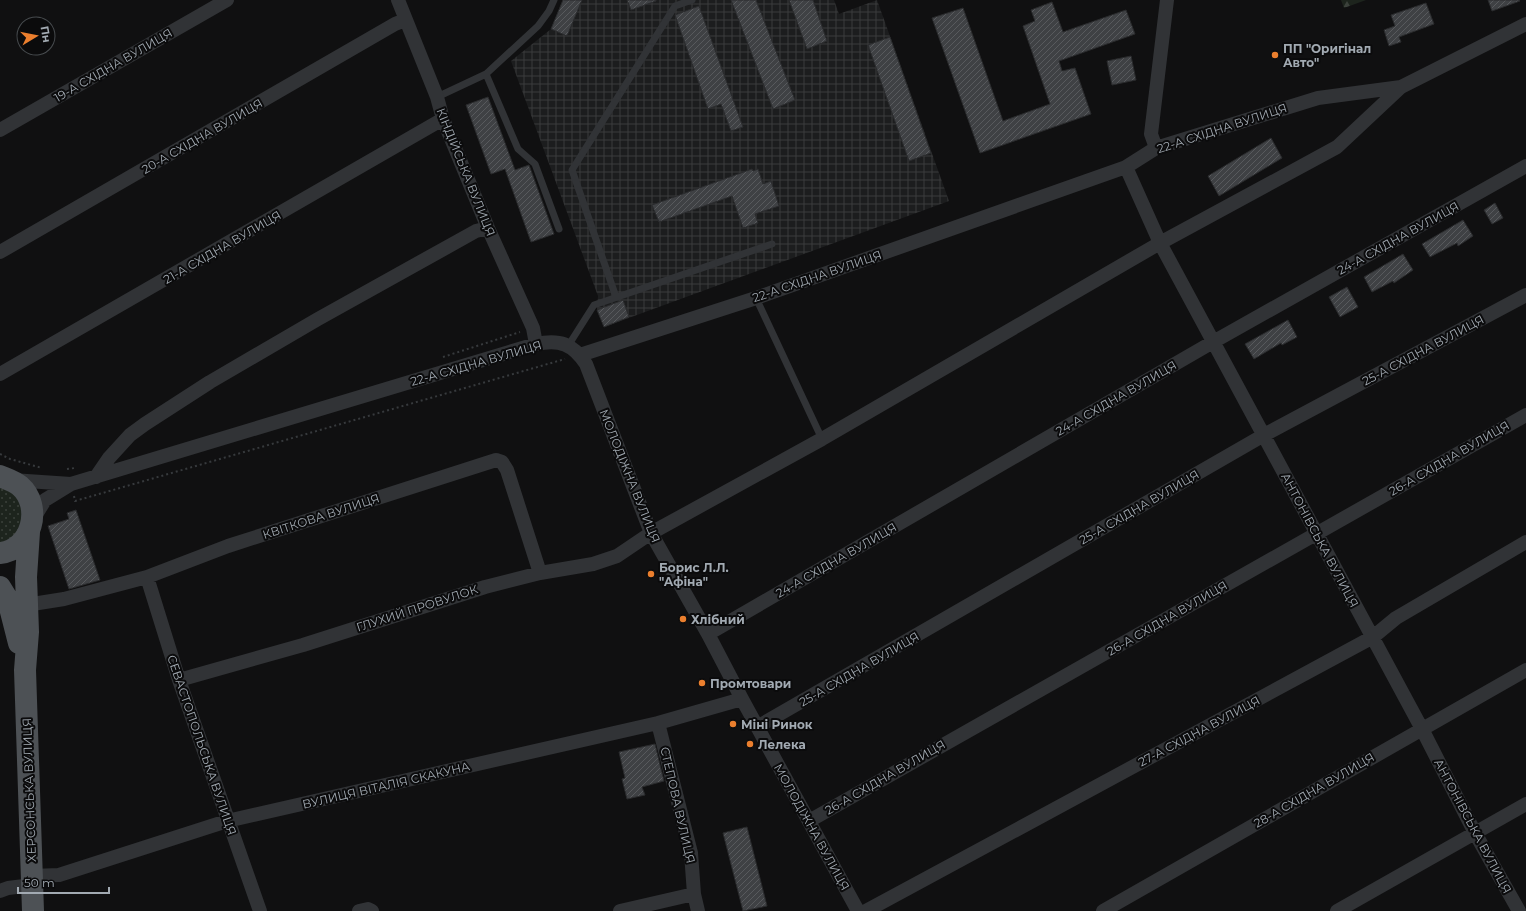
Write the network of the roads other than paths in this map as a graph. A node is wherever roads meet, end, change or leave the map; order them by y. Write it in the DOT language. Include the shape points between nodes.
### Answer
graph roads {
  1 [pos="227,0"];
  2 [pos="398,0"];
  3 [pos="554,0"];
  4 [pos="692,0"];
  5 [pos="1167,0"];
  6 [pos="405,20"];
  7 [pos="1526,24"];
  8 [pos="486,74"];
  9 [pos="1401,87"];
  10 [pos="437,97"];
  11 [pos="443,119"];
  12 [pos="0,130"];
  13 [pos="1156,148"];
  14 [pos="1526,166"];
  15 [pos="1126,167"];
  16 [pos="488,228"];
  17 [pos="559,228"];
  18 [pos="1160,243"];
  19 [pos="772,244"];
  20 [pos="0,252"];
  21 [pos="1526,295"];
  22 [pos="616,297"];
  23 [pos="756,298"];
  24 [pos="1213,342"];
  25 [pos="536,344"];
  26 [pos="568,346"];
  27 [pos="580,354"];
  28 [pos="0,374"];
  29 [pos="1526,415"];
  30 [pos="1264,435"];
  31 [pos="822,439"];
  32 [pos="96,476"];
  33 [pos="3,477"];
  34 [pos="71,484"];
  35 [pos="30,526"];
  36 [pos="651,533"];
  37 [pos="1317,533"];
  38 [pos="1526,542"];
  39 [pos="0,553"];
  40 [pos="540,573"];
  41 [pos="146,577"];
  42 [pos="8,599"];
  43 [pos="708,634"];
  44 [pos="1373,637"];
  45 [pos="1526,670"];
  46 [pos="179,680"];
  47 [pos="742,700"];
  48 [pos="658,723"];
  49 [pos="757,727"];
  50 [pos="1422,729"];
  51 [pos="1526,804"];
  52 [pos="808,821"];
  53 [pos="228,822"];
  54 [pos="1475,833"];
  55 [pos="32,881"];
  56 [pos="0,891"];
  57 [pos="694,894"];
  58 [pos="33,911"];
  59 [pos="260,911"];
  60 [pos="359,911"];
  61 [pos="372,911"];
  62 [pos="620,911"];
  63 [pos="698,911"];
  64 [pos="858,911"];
  65 [pos="866,911"];
  66 [pos="1103,911"];
  67 [pos="1337,911"];
  68 [pos="1519,911"];
  1 -- 12 [label="street, 19-А СХІДНА ВУЛИЦЯ"];
  2 -- 6 [label="street, КІНДІЙСЬКА ВУЛИЦЯ"];
  3 -- 8 [label="lane" via="538,26"];
  4 -- 22 [label="lane" via="676,6 572,170"];
  5 -- 13 [label="street" via="1151,134"];
  6 -- 10 [label="street, КІНДІЙСЬКА ВУЛИЦЯ"];
  6 -- 20 [label="street, 20-А СХІДНА ВУЛИЦЯ"];
  7 -- 9 [label="street, 22-А СХІДНА ВУЛИЦЯ"];
  8 -- 10 [label="lane"];
  8 -- 17 [label="lane" via="518,149 535,164"];
  9 -- 13 [label="street, 22-А СХІДНА ВУЛИЦЯ" via="1318,98"];
  9 -- 18 [label="street, ГЛУХИЙ ПРОВУЛОК" via="1337,147"];
  10 -- 11 [label="street, КІНДІЙСЬКА ВУЛИЦЯ"];
  11 -- 16 [label="street, КІНДІЙСЬКА ВУЛИЦЯ"];
  11 -- 28 [label="street, 21-А СХІДНА ВУЛИЦЯ"];
  13 -- 15 [label="street, 22-А СХІДНА ВУЛИЦЯ"];
  14 -- 24 [label="street, 24-А СХІДНА ВУЛИЦЯ"];
  15 -- 18 [label="street, АНТОНІВСЬКА ВУЛИЦЯ"];
  15 -- 23 [label="street, 22-А СХІДНА ВУЛИЦЯ"];
  16 -- 25 [label="street, КІНДІЙСЬКА ВУЛИЦЯ" via="533,328"];
  16 -- 32 [label="street" via="476,231 210,382 130,435"];
  18 -- 24 [label="street, АНТОНІВСЬКА ВУЛИЦЯ"];
  18 -- 31 [label="street, ГЛУХИЙ ПРОВУЛОК"];
  19 -- 22 [label="lane"];
  21 -- 30 [label="street, 25-А СХІДНА ВУЛИЦЯ"];
  22 -- 26 [label="lane" via="594,305"];
  23 -- 27 [label="street, 22-А СХІДНА ВУЛИЦЯ"];
  23 -- 31 [label="lane"];
  24 -- 30 [label="street, АНТОНІВСЬКА ВУЛИЦЯ"];
  24 -- 43 [label="street, 24-А СХІДНА ВУЛИЦЯ"];
  25 -- 26 [label="street, 22-А СХІДНА ВУЛИЦЯ" via="553,342"];
  25 -- 32 [label="street, 22-А СХІДНА ВУЛИЦЯ"];
  26 -- 27 [label="street, 22-А СХІДНА ВУЛИЦЯ"];
  27 -- 36 [label="street, МОЛОДІЖНА ВУЛИЦЯ"];
  29 -- 37 [label="street, 26-А СХІДНА ВУЛИЦЯ"];
  30 -- 37 [label="street, АНТОНІВСЬКА ВУЛИЦЯ"];
  30 -- 49 [label="street, 25-А СХІДНА ВУЛИЦЯ"];
  31 -- 36 [label="street, ГЛУХИЙ ПРОВУЛОК"];
  32 -- 34 [label="street, 22-А СХІДНА ВУЛИЦЯ"];
  33 -- 34 [label="street"];
  33 -- 35 [label="main road, ХЕРСОНСЬКА ВУЛИЦЯ" via="20,486 26,493 33,511"];
  34 -- 35 [label="street" via="45,500"];
  35 -- 39 [label="main road" via="22,541 14,548"];
  35 -- 42 [label="main road, ХЕРСОНСЬКА ВУЛИЦЯ"];
  36 -- 40 [label="street, ГЛУХИЙ ПРОВУЛОК" via="607,560"];
  36 -- 43 [label="street, МОЛОДІЖНА ВУЛИЦЯ"];
  37 -- 44 [label="street, АНТОНІВСЬКА ВУЛИЦЯ"];
  37 -- 52 [label="street, 26-А СХІДНА ВУЛИЦЯ"];
  38 -- 44 [label="street, 27-А СХІДНА ВУЛИЦЯ" via="1396,618"];
  40 -- 41 [label="street, КВІТКОВА ВУЛИЦЯ" via="507,470 502,462 496,460 228,546"];
  40 -- 46 [label="street, ГЛУХИЙ ПРОВУЛОК" via="485,587 303,645"];
  41 -- 42 [label="street, КВІТКОВА ВУЛИЦЯ" via="64,599"];
  41 -- 46 [label="street, СЕВАСТОПОЛЬСЬКА ВУЛИЦЯ"];
  42 -- 55 [label="main road, ХЕРСОНСЬКА ВУЛИЦЯ" via="28,632 25,670"];
  43 -- 47 [label="street, МОЛОДІЖНА ВУЛИЦЯ"];
  44 -- 50 [label="street, АНТОНІВСЬКА ВУЛИЦЯ"];
  44 -- 65 [label="street, 27-А СХІДНА ВУЛИЦЯ"];
  45 -- 50 [label="street, 28-А СХІДНА ВУЛИЦЯ"];
  46 -- 53 [label="street, СЕВАСТОПОЛЬСЬКА ВУЛИЦЯ"];
  47 -- 48 [label="street, ВУЛИЦЯ ВІТАЛІЯ СКАКУНА"];
  47 -- 49 [label="street, МОЛОДІЖНА ВУЛИЦЯ"];
  48 -- 53 [label="street, ВУЛИЦЯ ВІТАЛІЯ СКАКУНА"];
  48 -- 57 [label="street, СТЕПОВА ВУЛИЦЯ" via="691,853"];
  49 -- 52 [label="street, МОЛОДІЖНА ВУЛИЦЯ"];
  50 -- 54 [label="street, АНТОНІВСЬКА ВУЛИЦЯ"];
  50 -- 66 [label="street, 28-А СХІДНА ВУЛИЦЯ"];
  51 -- 54 [label="street"];
  52 -- 64 [label="street, МОЛОДІЖНА ВУЛИЦЯ"];
  53 -- 55 [label="street, ВУЛИЦЯ ВІТАЛІЯ СКАКУНА" via="59,875"];
  53 -- 59 [label="street, СЕВАСТОПОЛЬСЬКА ВУЛИЦЯ"];
  54 -- 67 [label="street"];
  54 -- 68 [label="street, АНТОНІВСЬКА ВУЛИЦЯ"];
  55 -- 56 [label="street, ВУЛИЦЯ ВІТАЛІЯ СКАКУНА"];
  55 -- 58 [label="main road, ХЕРСОНСЬКА ВУЛИЦЯ"];
  57 -- 62 [label="street"];
  57 -- 63 [label="street, СТЕПОВА ВУЛИЦЯ"];
  60 -- 61 [label="street"];
}
